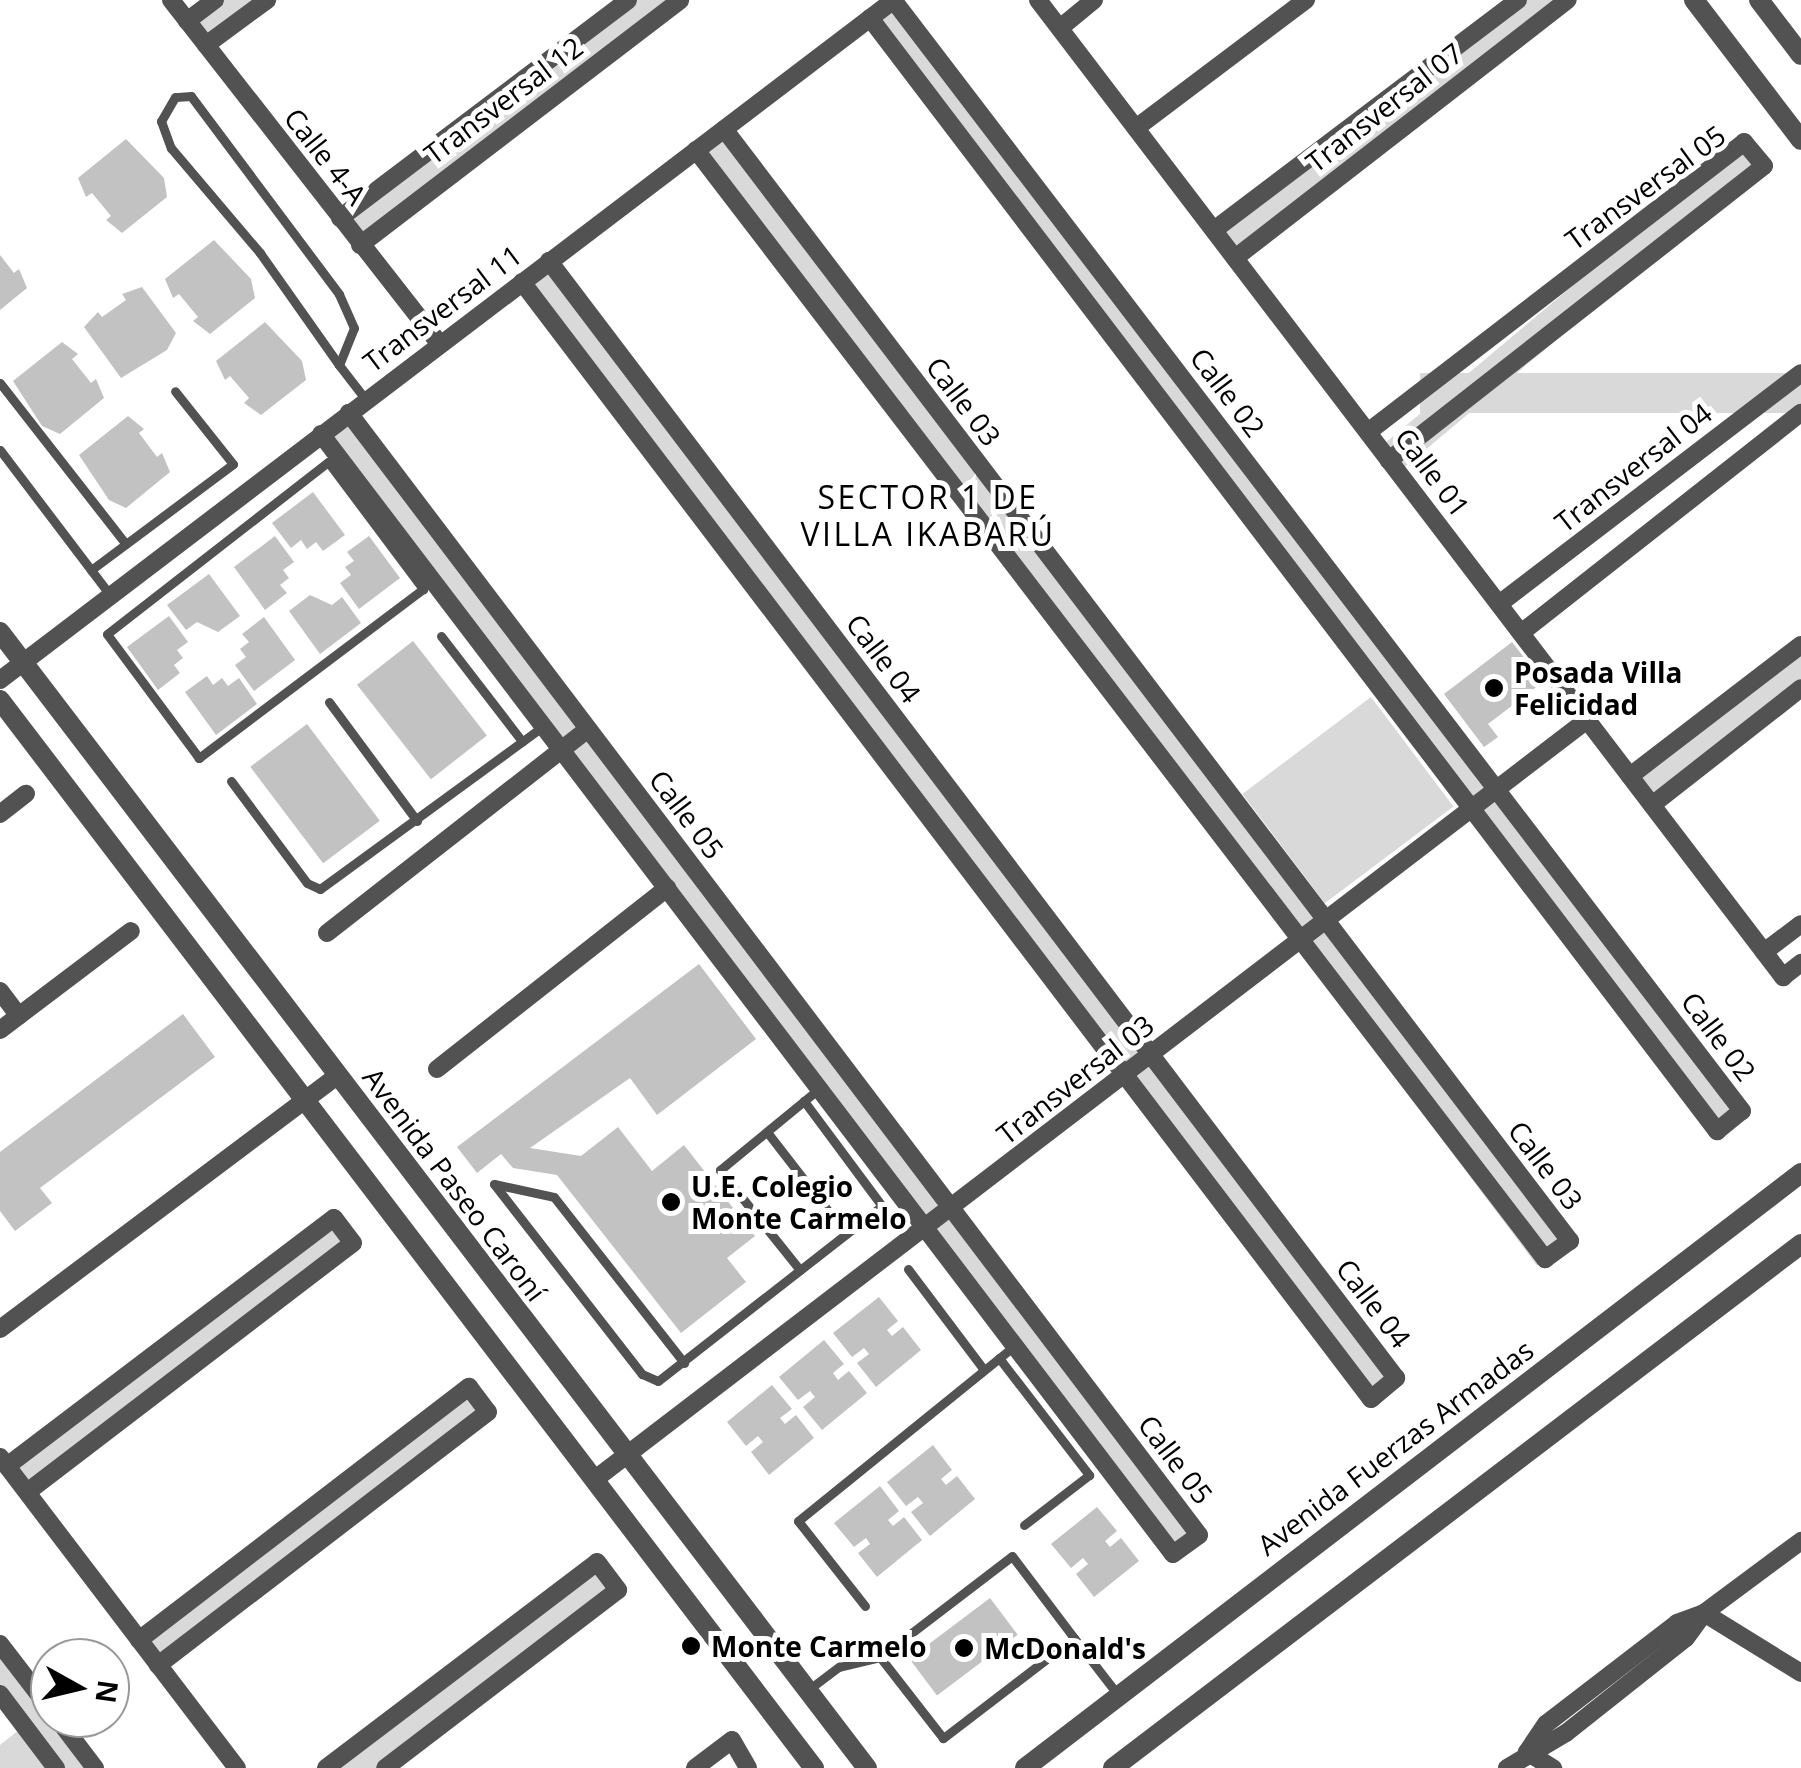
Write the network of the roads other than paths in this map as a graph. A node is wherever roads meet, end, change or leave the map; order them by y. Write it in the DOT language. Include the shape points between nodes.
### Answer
graph roads {
  1 [pos="171,0"];
  2 [pos="215,0"];
  3 [pos="267,0"];
  4 [pos="680,0"];
  5 [pos="894,0"];
  6 [pos="1038,0"];
  7 [pos="1094,0"];
  8 [pos="1306,0"];
  9 [pos="1518,0"];
  10 [pos="1568,0"];
  11 [pos="1694,0"];
  12 [pos="1759,0"];
  13 [pos="622,4"];
  14 [pos="870,18"];
  15 [pos="187,21"];
  16 [pos="1060,28"];
  17 [pos="634,35"];
  18 [pos="206,46"];
  19 [pos="1801,55"];
  20 [pos="1136,128"];
  21 [pos="724,129"];
  22 [pos="1801,140"];
  23 [pos="696,150"];
  24 [pos="340,218"];
  25 [pos="1214,230"];
  26 [pos="360,244"];
  27 [pos="1235,258"];
  28 [pos="550,261"];
  29 [pos="522,282"];
  30 [pos="844,288"];
  31 [pos="817,308"];
  32 [pos="1131,311"];
  33 [pos="1106,328"];
  34 [pos="440,344"];
  35 [pos="339,365"];
  36 [pos="1801,373"];
  37 [pos="0,383"];
  38 [pos="175,390"];
  39 [pos="366,400"];
  40 [pos="349,412"];
  41 [pos="1801,413"];
  42 [pos="1368,432"];
  43 [pos="320,434"];
  44 [pos="962,444"];
  45 [pos="0,450"];
  46 [pos="1389,460"];
  47 [pos="936,464"];
  48 [pos="126,544"];
  49 [pos="173,547"];
  50 [pos="779,565"];
  51 [pos="91,570"];
  52 [pos="190,570"];
  53 [pos="753,585"];
  54 [pos="110,596"];
  55 [pos="1499,604"];
  56 [pos="0,632"];
  57 [pos="1521,633"];
  58 [pos="441,636"];
  59 [pos="1801,645"];
  60 [pos="23,662"];
  61 [pos="0,680"];
  62 [pos="1801,688"];
  63 [pos="0,700"];
  64 [pos="329,702"];
  65 [pos="1588,720"];
  66 [pos="544,726"];
  67 [pos="588,728"];
  68 [pos="522,741"];
  69 [pos="561,749"];
  70 [pos="1630,776"];
  71 [pos="231,781"];
  72 [pos="1498,789"];
  73 [pos="26,794"];
  74 [pos="644,803"];
  75 [pos="1652,805"];
  76 [pos="1471,809"];
  77 [pos="0,814"];
  78 [pos="417,821"];
  79 [pos="618,822"];
  80 [pos="687,859"];
  81 [pos="664,884"];
  82 [pos="1325,921"];
  83 [pos="1801,924"];
  84 [pos="132,931"];
  85 [pos="327,933"];
  86 [pos="1300,940"];
  87 [pos="1764,952"];
  88 [pos="1801,963"];
  89 [pos="0,991"];
  90 [pos="19,1016"];
  91 [pos="0,1030"];
  92 [pos="1152,1054"];
  93 [pos="1431,1060"];
  94 [pos="437,1069"];
  95 [pos="845,1069"];
  96 [pos="338,1075"];
  97 [pos="1124,1076"];
  98 [pos="1406,1078"];
  99 [pos="820,1088"];
  100 [pos="305,1100"];
  101 [pos="804,1102"];
  102 [pos="767,1132"];
  103 [pos="1801,1174"];
  104 [pos="951,1208"];
  105 [pos="1276,1220"];
  106 [pos="927,1227"];
  107 [pos="846,1234"];
  108 [pos="1250,1240"];
  109 [pos="1801,1244"];
  110 [pos="908,1269"];
  111 [pos="800,1270"];
  112 [pos="1025,1306"];
  113 [pos="1000,1325"];
  114 [pos="0,1329"];
  115 [pos="1016,1345"];
  116 [pos="1056,1346"];
  117 [pos="999,1358"];
  118 [pos="684,1363"];
  119 [pos="1031,1366"];
  120 [pos="984,1370"];
  121 [pos="1090,1391"];
  122 [pos="1065,1411"];
  123 [pos="1114,1423"];
  124 [pos="1088,1443"];
  125 [pos="628,1455"];
  126 [pos="4,1461"];
  127 [pos="594,1480"];
  128 [pos="27,1492"];
  129 [pos="1024,1525"];
  130 [pos="1801,1541"];
  131 [pos="865,1606"];
  132 [pos="1704,1613"];
  133 [pos="1074,1638"];
  134 [pos="139,1640"];
  135 [pos="0,1644"];
  136 [pos="880,1657"];
  137 [pos="158,1665"];
  138 [pos="1801,1672"];
  139 [pos="30,1683"];
  140 [pos="808,1690"];
  141 [pos="0,1694"];
  142 [pos="1118,1696"];
  143 [pos="72,1738"];
  144 [pos="1527,1752"];
  145 [pos="56,1768"];
  146 [pos="95,1768"];
  147 [pos="236,1768"];
  148 [pos="326,1768"];
  149 [pos="385,1768"];
  150 [pos="695,1768"];
  151 [pos="748,1768"];
  152 [pos="814,1768"];
  153 [pos="868,1768"];
  154 [pos="1025,1768"];
  155 [pos="1112,1768"];
  156 [pos="1507,1768"];
  157 [pos="1552,1768"];
  1 -- 15 [label="street, Calle 4-A"];
  2 -- 15 [label="street"];
  3 -- 18 [label="street"];
  4 -- 17 [label="street, Transversal 12"];
  5 -- 14 [label="street, Transversal 11"];
  5 -- 32 [label="street, Calle 02"];
  6 -- 16 [label="street, Calle 01"];
  7 -- 16 [label="street"];
  8 -- 20 [label="street"];
  9 -- 25 [label="street, Transversal 07"];
  10 -- 27 [label="street, Transversal 07"];
  11 -- 22 [label="street"];
  12 -- 19 [label="street"];
  13 -- 17 [label="street"];
  13 -- 24 [label="street, Transversal 12"];
  14 -- 21 [label="street, Transversal 11"];
  14 -- 33 [label="street, Calle 02"];
  15 -- 18 [label="street, Calle 4-A"];
  16 -- 20 [label="street, Calle 01"];
  17 -- 26 [label="street, Transversal 12"];
  18 -- 24 [label="street, Calle 4-A"];
  20 -- 25 [label="street, Calle 01"];
  21 -- 23 [label="street, Transversal 11"];
  21 -- 30 [label="street, Calle 03"];
  23 -- 28 [label="street, Transversal 11"];
  23 -- 31 [label="street, Calle 03"];
  24 -- 26 [label="street, Calle 4-A"];
  25 -- 27 [label="street, Calle 01"];
  26 -- 34 [label="street, Calle 4-A"];
  27 -- 42 [label="street, Calle 01"];
  28 -- 29 [label="street, Transversal 11"];
  28 -- 50 [label="street, Calle 04"];
  29 -- 34 [label="street, Transversal 11"];
  29 -- 53 [label="street, Calle 04"];
  30 -- 31 [label="street"];
  30 -- 44 [label="street, Calle 03"];
  31 -- 47 [label="street, Calle 03"];
  32 -- 33 [label="street"];
  32 -- 72 [label="street, Calle 02"];
  33 -- 76 [label="street, Calle 02"];
  34 -- 39 [label="street, Transversal 11"];
  35 -- 35 [label="lane" via="260,253 171,148 161,121 175,97 191,96 339,294 354,328"];
  35 -- 39 [label="lane"];
  36 -- 55 [label="street, Transversal 04"];
  37 -- 48 [label="lane"];
  38 -- 48 [label="lane" via="233,464"];
  39 -- 40 [label="street, Transversal 11"];
  40 -- 43 [label="street, Transversal 11"];
  40 -- 67 [label="street, Calle 05"];
  41 -- 57 [label="street"];
  42 -- 46 [label="street, Calle 01"];
  42 -- 46 [label="street, Transversal 05" via="1744,142 1764,166"];
  43 -- 49 [label="street, Transversal 11"];
  43 -- 66 [label="street, Calle 05"];
  44 -- 47 [label="street"];
  44 -- 82 [label="street, Calle 03"];
  45 -- 51 [label="lane"];
  46 -- 55 [label="street, Calle 01"];
  47 -- 86 [label="street, Calle 03"];
  48 -- 51 [label="lane"];
  49 -- 52 [label="lane"];
  49 -- 54 [label="street, Transversal 11"];
  50 -- 53 [label="street"];
  50 -- 92 [label="street, Calle 04"];
  51 -- 54 [label="lane"];
  52 -- 52 [label="lane" via="328,462 423,590 199,758 107,634"];
  53 -- 97 [label="street, Calle 04"];
  54 -- 60 [label="street, Transversal 11"];
  55 -- 57 [label="street, Calle 01"];
  56 -- 60 [label="street, Avenida Paseo Caroní"];
  57 -- 65 [label="street, Calle 01"];
  58 -- 68 [label="lane"];
  59 -- 70 [label="street"];
  60 -- 61 [label="street, Transversal 11"];
  60 -- 96 [label="street, Avenida Paseo Caroní"];
  62 -- 75 [label="street"];
  63 -- 100 [label="street"];
  64 -- 78 [label="lane"];
  65 -- 70 [label="street, Calle 01"];
  65 -- 72 [label="street, Transversal 03"];
  66 -- 68 [label="lane"];
  66 -- 69 [label="street, Calle 05"];
  67 -- 69 [label="street"];
  67 -- 74 [label="street, Calle 05"];
  68 -- 78 [label="lane"];
  69 -- 79 [label="street, Calle 05"];
  69 -- 85 [label="street"];
  70 -- 75 [label="street, Calle 01"];
  71 -- 78 [label="lane" via="307,883 320,889"];
  72 -- 76 [label="street, Transversal 03"];
  72 -- 76 [label="street, Calle 02" via="1742,1110 1716,1131"];
  73 -- 77 [label="street"];
  74 -- 79 [label="street"];
  74 -- 80 [label="street, Calle 05"];
  75 -- 87 [label="street, Calle 01"];
  76 -- 82 [label="street, Transversal 03"];
  79 -- 81 [label="street, Calle 05"];
  80 -- 81 [label="street"];
  80 -- 95 [label="street, Calle 05"];
  81 -- 94 [label="street"];
  81 -- 99 [label="street, Calle 05"];
  82 -- 86 [label="street, Transversal 03"];
  82 -- 93 [label="street, Calle 03"];
  83 -- 87 [label="street"];
  84 -- 90 [label="street"];
  86 -- 92 [label="street, Transversal 03"];
  86 -- 98 [label="street, Calle 03"];
  87 -- 88 [label="street, Calle 01" via="1783,976"];
  89 -- 90 [label="street"];
  90 -- 91 [label="street"];
  92 -- 97 [label="street, Transversal 03"];
  92 -- 105 [label="street, Calle 04"];
  93 -- 98 [label="street"];
  93 -- 98 [label="street, Calle 03" via="1570,1241 1545,1259"];
  95 -- 99 [label="street"];
  95 -- 104 [label="street, Calle 05"];
  96 -- 100 [label="street"];
  96 -- 125 [label="street, Avenida Paseo Caroní"];
  97 -- 104 [label="street, Transversal 03"];
  97 -- 108 [label="street, Calle 04"];
  99 -- 101 [label="lane"];
  99 -- 106 [label="street, Calle 05"];
  100 -- 114 [label="street"];
  100 -- 127 [label="street"];
  101 -- 102 [label="lane"];
  101 -- 107 [label="lane" via="882,1206"];
  102 -- 107 [label="lane"];
  102 -- 111 [label="lane" via="720,1170"];
  103 -- 142 [label="street, Avenida Fuerzas Armadas"];
  104 -- 106 [label="street, Transversal 03"];
  104 -- 112 [label="street, Calle 05"];
  105 -- 108 [label="street"];
  105 -- 108 [label="street, Calle 04" via="1396,1378 1372,1399"];
  106 -- 113 [label="street, Calle 05"];
  106 -- 125 [label="street, Transversal 03"];
  107 -- 111 [label="lane"];
  109 -- 155 [label="street"];
  110 -- 120 [label="lane"];
  111 -- 118 [label="lane"];
  112 -- 113 [label="street"];
  112 -- 116 [label="street, Calle 05"];
  113 -- 115 [label="street, Calle 05"];
  115 -- 117 [label="lane"];
  115 -- 119 [label="street, Calle 05"];
  116 -- 119 [label="street"];
  116 -- 121 [label="street, Calle 05"];
  117 -- 120 [label="lane"];
  117 -- 129 [label="lane" via="1089,1475"];
  118 -- 118 [label="lane" via="554,1198 494,1184 646,1378 658,1382"];
  119 -- 122 [label="street, Calle 05"];
  120 -- 131 [label="lane" via="798,1521"];
  121 -- 122 [label="street"];
  121 -- 123 [label="street, Calle 05"];
  122 -- 124 [label="street, Calle 05"];
  123 -- 124 [label="street"];
  123 -- 124 [label="street, Calle 05" via="1199,1534 1173,1554"];
  125 -- 127 [label="street, Transversal 03"];
  125 -- 140 [label="street, Avenida Paseo Caroní"];
  126 -- 128 [label="street"];
  126 -- 128 [label="street" via="334,1218 353,1243"];
  127 -- 152 [label="street"];
  128 -- 134 [label="street"];
  130 -- 132 [label="street"];
  132 -- 138 [label="street"];
  132 -- 144 [label="street" via="1676,1623 1546,1724"];
  133 -- 136 [label="lane" via="943,1738"];
  133 -- 136 [label="lane" via="1012,1556"];
  133 -- 142 [label="lane"];
  134 -- 137 [label="street"];
  134 -- 137 [label="street" via="469,1387 488,1412"];
  135 -- 139 [label="street"];
  136 -- 140 [label="lane" via="839,1667"];
  137 -- 147 [label="street"];
  140 -- 153 [label="street, Avenida Paseo Caroní"];
  141 -- 145 [label="street"];
  142 -- 154 [label="street, Avenida Fuerzas Armadas"];
  143 -- 146 [label="street"];
  144 -- 156 [label="street"];
  144 -- 157 [label="street"];
  148 -- 149 [label="street" via="597,1562 618,1590"];
  150 -- 151 [label="street" via="732,1740"];
}
